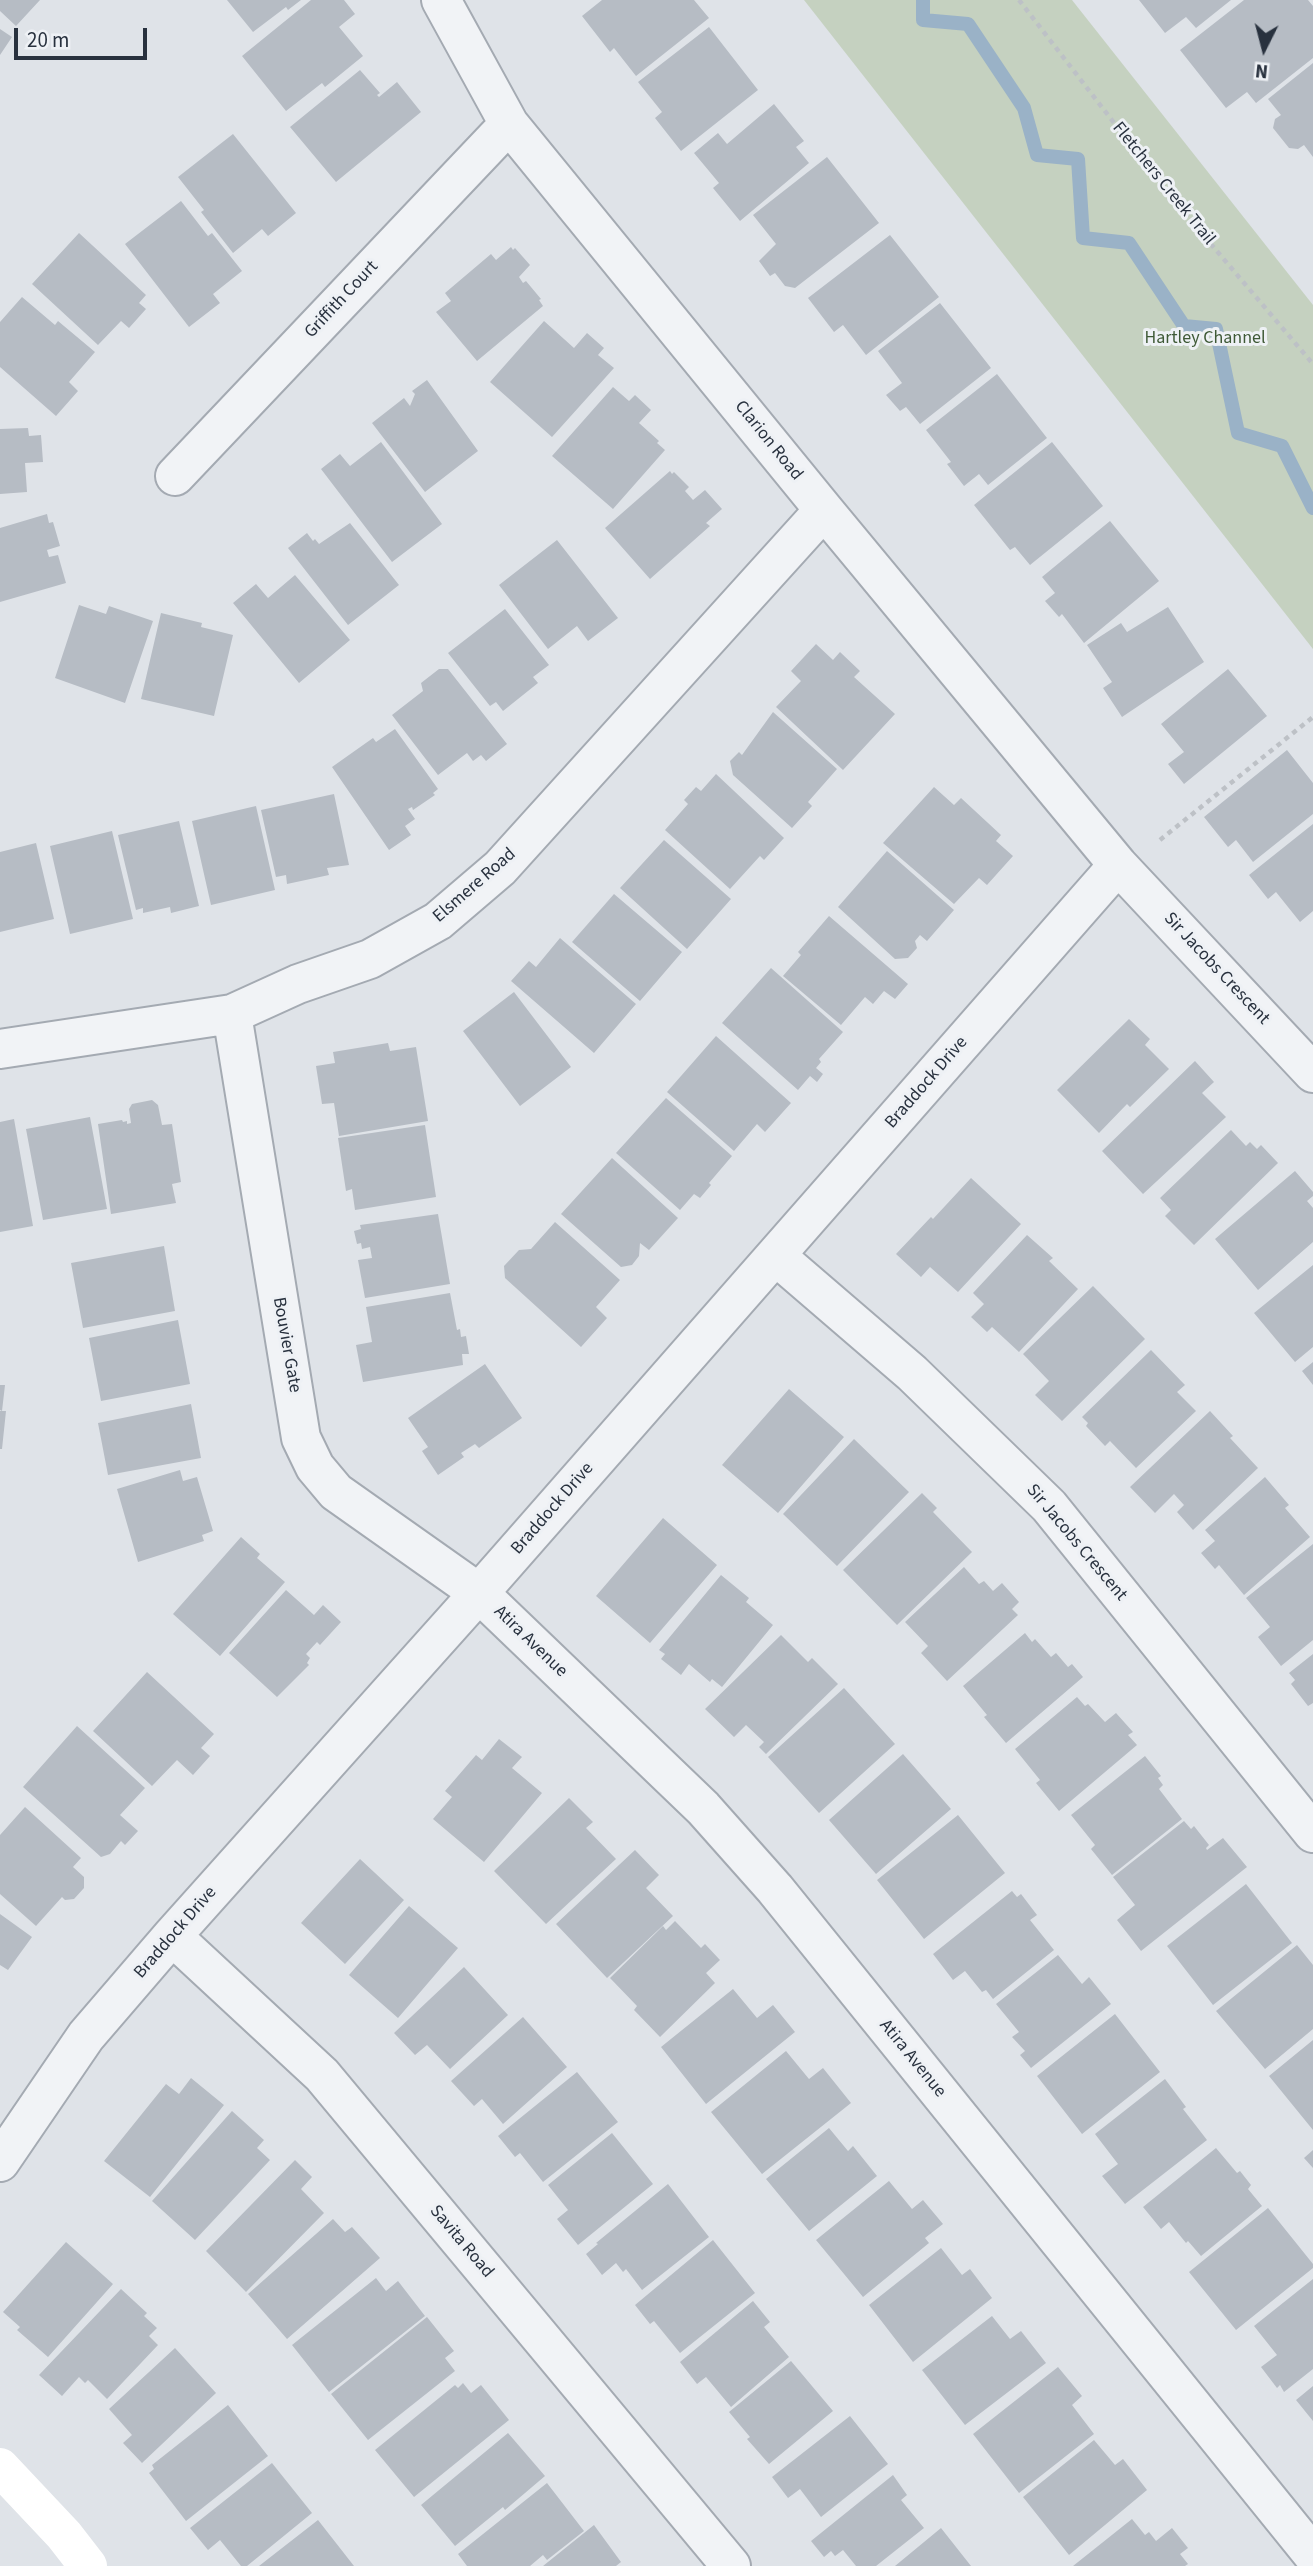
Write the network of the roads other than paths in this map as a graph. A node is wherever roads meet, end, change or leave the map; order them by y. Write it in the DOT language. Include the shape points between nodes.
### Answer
graph roads {
  1 [pos="441,0"];
  2 [pos="509,124"];
  3 [pos="175,476"];
  4 [pos="824,510"];
  5 [pos="1118,865"];
  6 [pos="232,1014"];
  7 [pos="0,1049"];
  8 [pos="1313,1073"];
  9 [pos="776,1256"];
  10 [pos="479,1593"];
  11 [pos="1313,1833"];
  12 [pos="172,1936"];
  13 [pos="0,2162"];
  14 [pos="0,2467"];
  15 [pos="1313,2555"];
  16 [pos="88,2566"];
  17 [pos="731,2566"];
  1 -- 2 [label="street, Clarion Road"];
  2 -- 3 [label="street, Griffith Court"];
  2 -- 4 [label="street, Clarion Road"];
  4 -- 5 [label="street, Clarion Road"];
  4 -- 6 [label="street, Elsmere Road" via="500,868 438,921 370,959"];
  5 -- 8 [label="street, Sir Jacobs Crescent"];
  5 -- 9 [label="street, Braddock Drive"];
  6 -- 7 [label="street, Elsmere Road"];
  6 -- 10 [label="street, Bouvier Gate" via="301,1438 336,1492"];
  9 -- 10 [label="street, Braddock Drive"];
  9 -- 11 [label="street, Sir Jacobs Crescent" via="912,1373 1049,1506"];
  10 -- 12 [label="street, Braddock Drive"];
  10 -- 15 [label="street, Atira Avenue" via="703,1808 775,1889"];
  12 -- 13 [label="street, Braddock Drive" via="86,2036"];
  12 -- 17 [label="street, Savita Road" via="322,2075"];
  14 -- 16 [label="street"];
}
